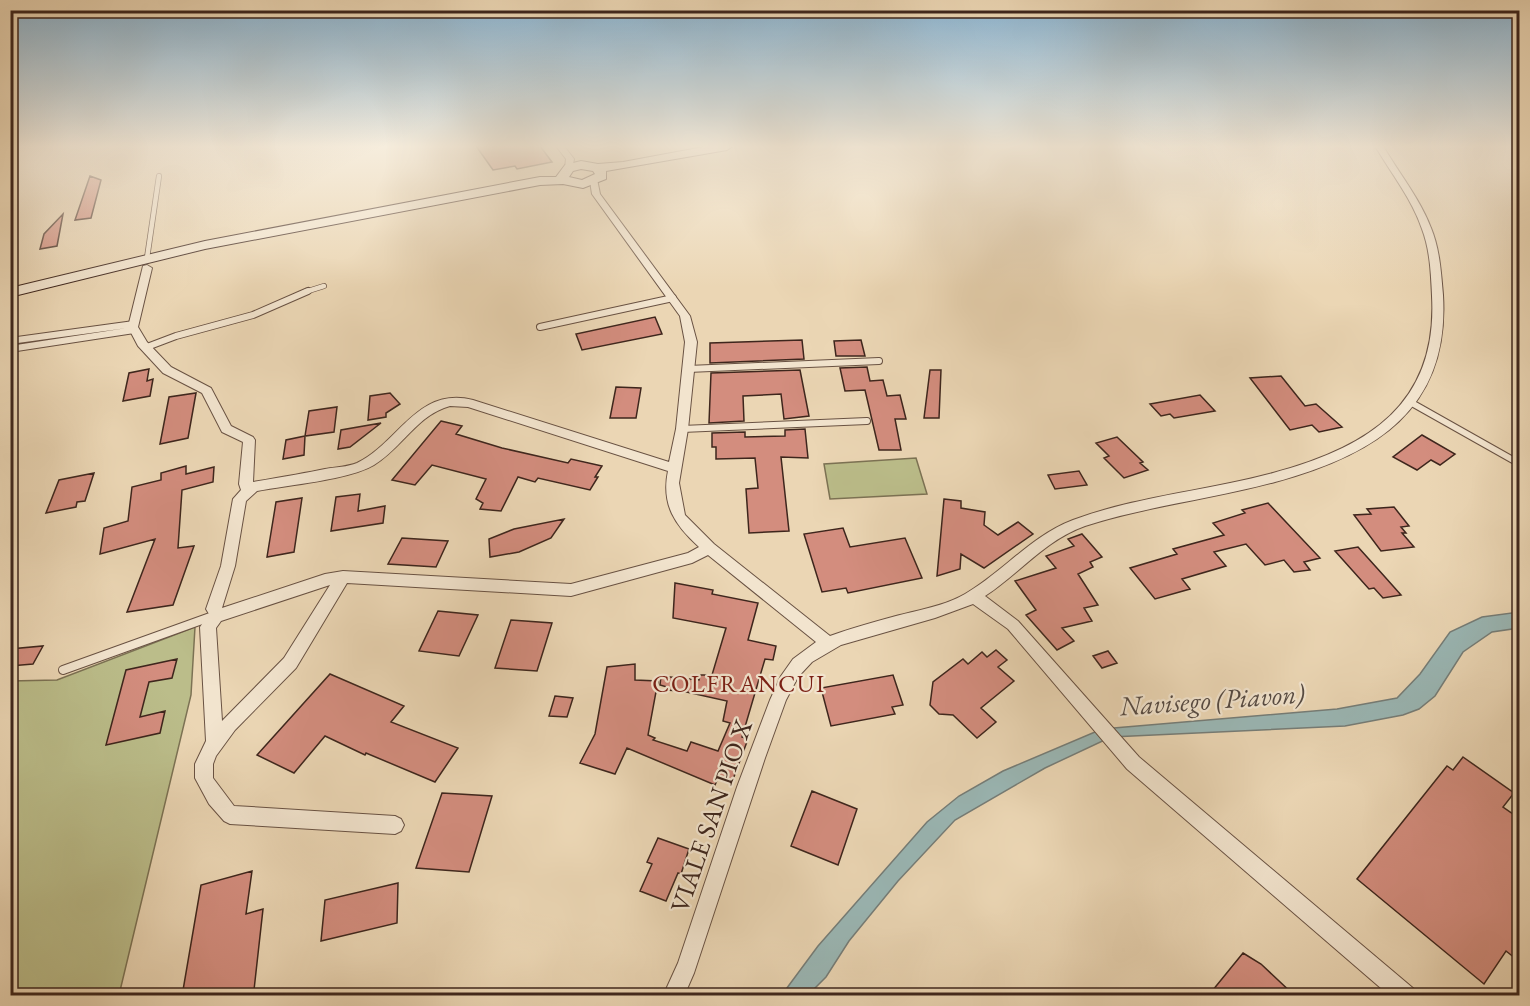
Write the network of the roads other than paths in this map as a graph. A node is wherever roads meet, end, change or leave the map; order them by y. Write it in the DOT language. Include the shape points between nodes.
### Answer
graph roads {
  1 [pos="157,193"];
  2 [pos="483,193"];
  3 [pos="604,193"];
  4 [pos="1408,193"];
  5 [pos="147,263"];
  6 [pos="324,286"];
  7 [pos="10,293"];
  8 [pos="673,298"];
  9 [pos="134,327"];
  10 [pos="540,327"];
  11 [pos="10,340"];
  12 [pos="147,347"];
  13 [pos="10,349"];
  14 [pos="879,361"];
  15 [pos="688,369"];
  16 [pos="1410,402"];
  17 [pos="867,421"];
  18 [pos="682,429"];
  19 [pos="1520,464"];
  20 [pos="674,468"];
  21 [pos="248,490"];
  22 [pos="710,548"];
  23 [pos="343,577"];
  24 [pos="973,597"];
  25 [pos="217,614"];
  26 [pos="828,643"];
  27 [pos="63,670"];
  28 [pos="215,742"];
  29 [pos="395,825"];
  30 [pos="673,996"];
  31 [pos="1407,996"];
  1 -- 5 [label="lane"];
  2 -- 5 [label="main road"];
  3 -- 8 [label="street"];
  4 -- 16 [label="street, VIALE SAN PIO X" via="1423,218 1434,251 1439,320 1425,379"];
  5 -- 7 [label="main road"];
  5 -- 9 [label="street"];
  6 -- 12 [label="lane" via="300,292 267,310"];
  8 -- 10 [label="lane"];
  8 -- 15 [label="street" via="685,316 691,342"];
  9 -- 11 [label="lane"];
  9 -- 12 [label="street"];
  9 -- 13 [label="lane"];
  12 -- 21 [label="street" via="167,370 207,391 226,429 249,440"];
  14 -- 15 [label="lane"];
  15 -- 18 [label="street"];
  16 -- 19 [label="lane"];
  16 -- 24 [label="street, VIALE SAN PIO X" via="1385,428 1320,461 1076,524 1035,546"];
  17 -- 18 [label="lane"];
  18 -- 20 [label="street"];
  20 -- 21 [label="street" via="456,400 426,409 378,457 358,468"];
  20 -- 22 [label="street" via="678,516"];
  21 -- 25 [label="street" via="240,499 228,566 214,609"];
  22 -- 23 [label="street" via="692,557 571,590"];
  22 -- 26 [label="street"];
  23 -- 25 [label="street"];
  23 -- 28 [label="street" via="290,664"];
  24 -- 26 [label="street, VIALE SAN PIO X"];
  24 -- 31 [label="street" via="1013,625 1133,763"];
  25 -- 27 [label="lane"];
  25 -- 28 [label="street" via="208,627"];
  26 -- 30 [label="street, VIALE SAN PIO X" via="794,668 782,691 687,966"];
  28 -- 29 [label="street" via="203,775 230,815"];
}
